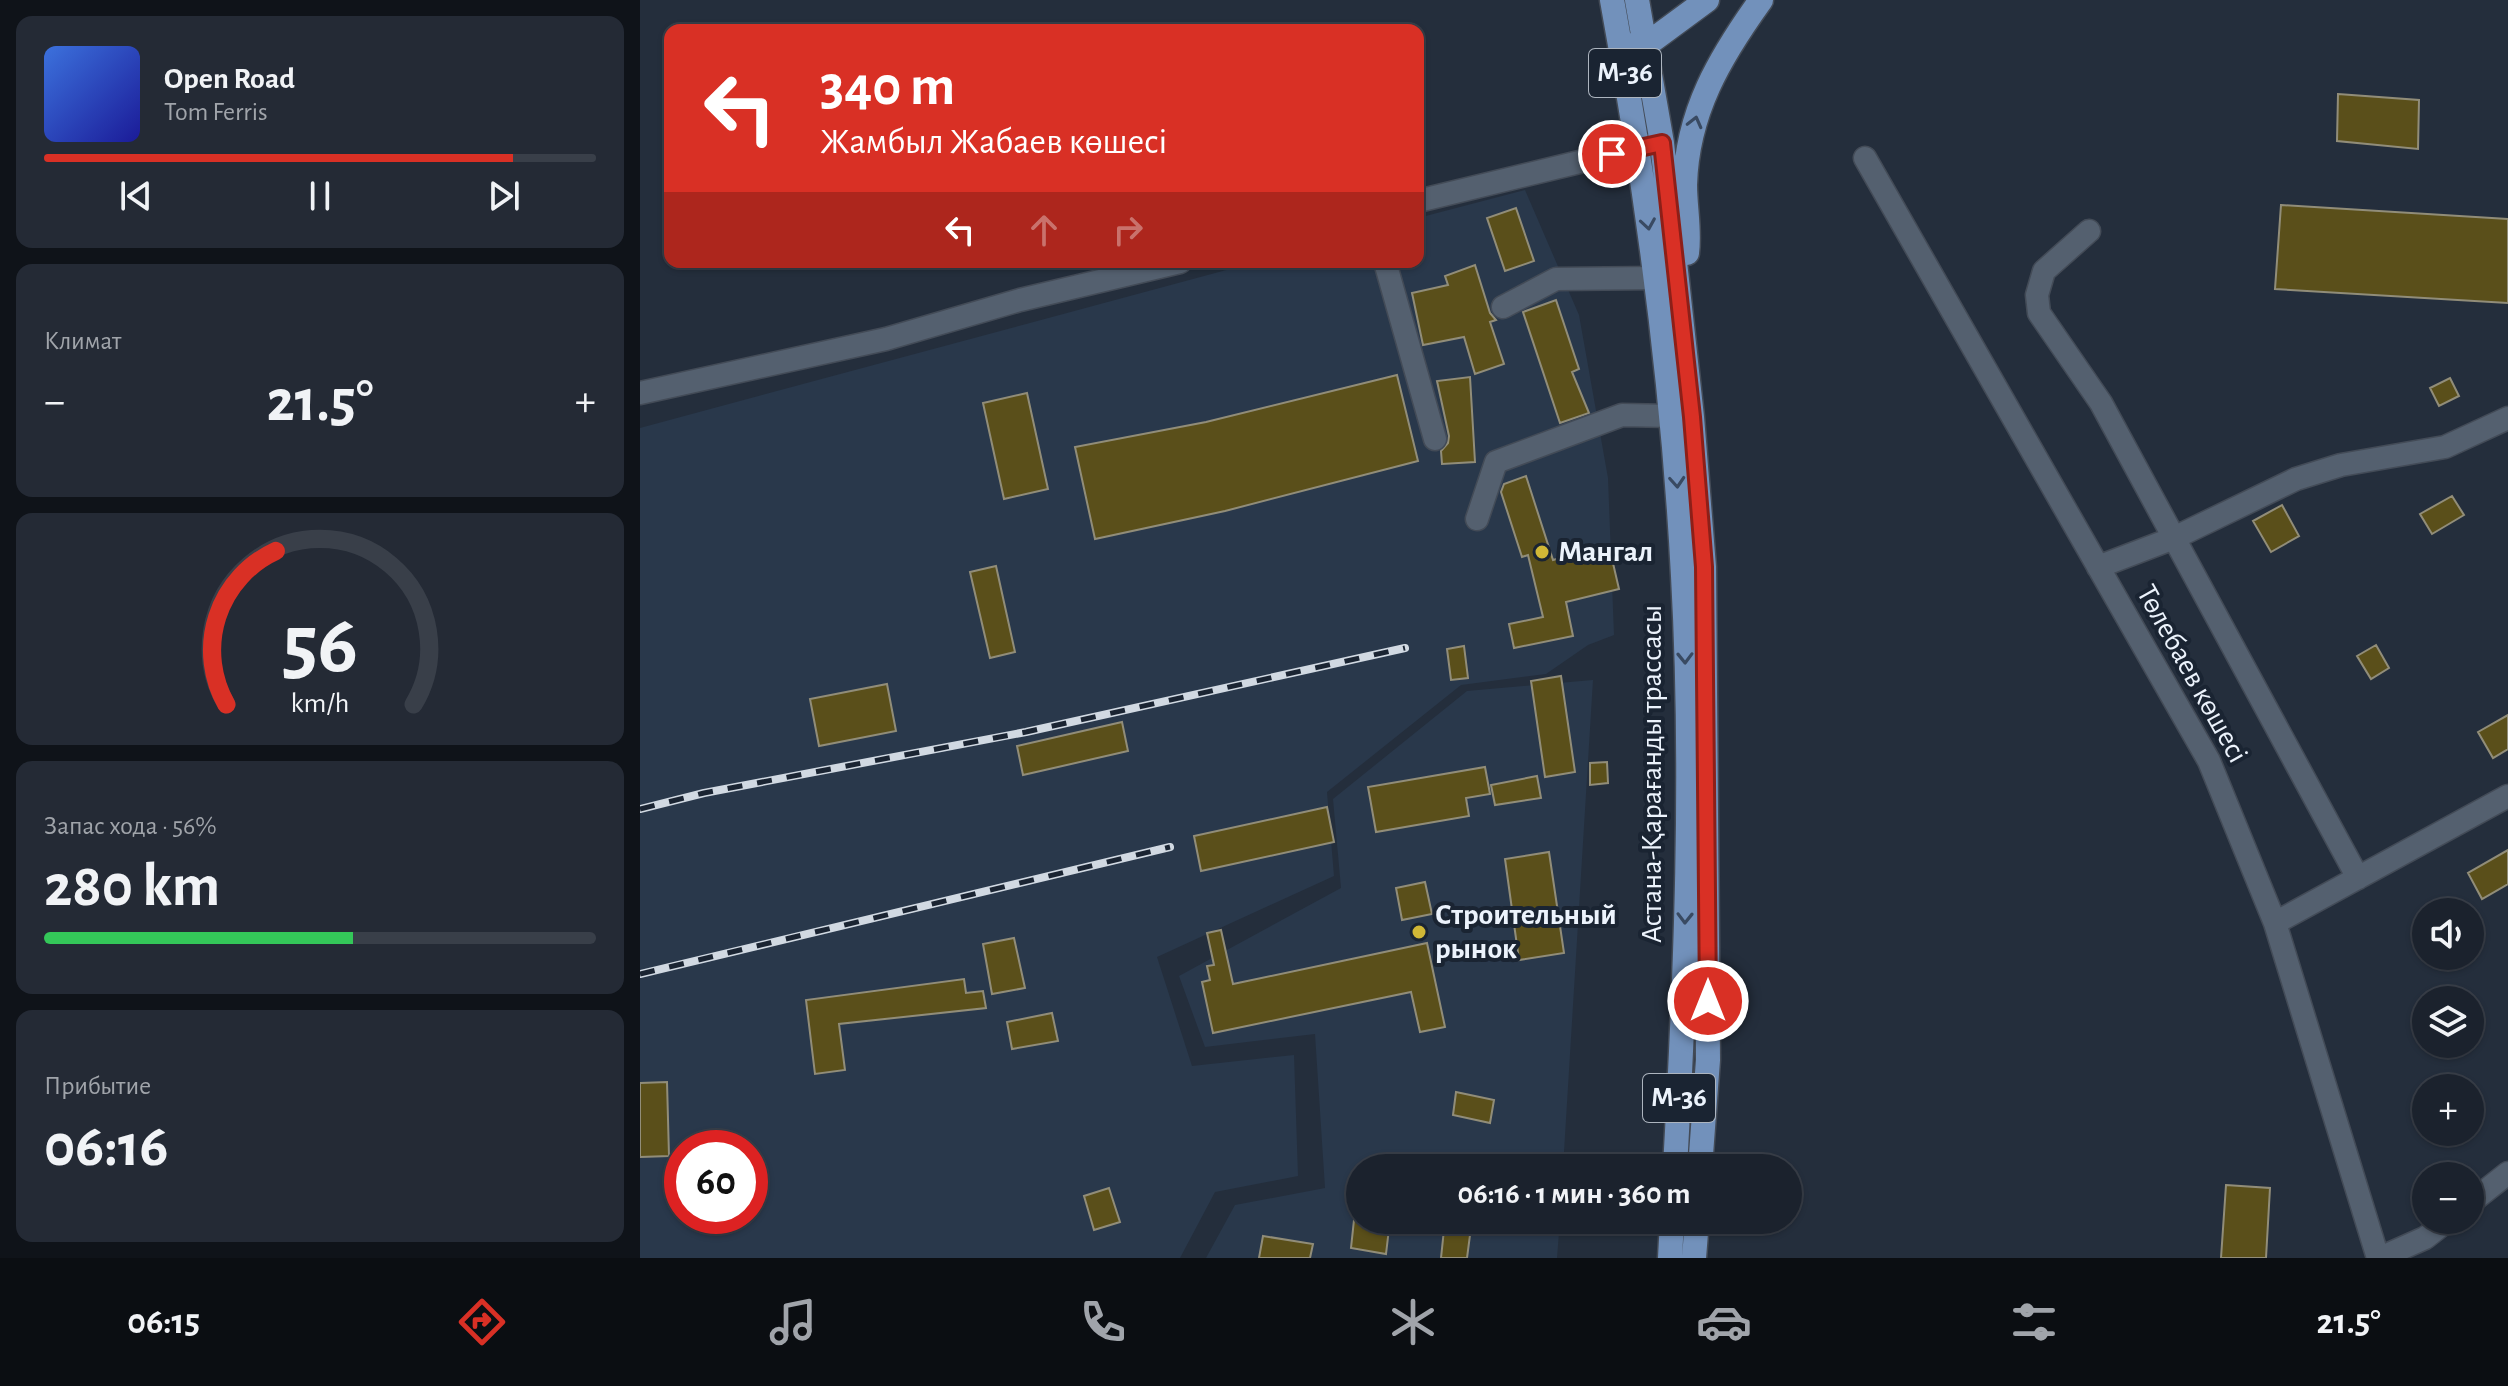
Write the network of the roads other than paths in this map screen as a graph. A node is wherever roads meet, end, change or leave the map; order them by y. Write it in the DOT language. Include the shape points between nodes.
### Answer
graph roads {
  1 [pos="1637,0"];
  2 [pos="1707,0"];
  3 [pos="1761,0"];
  4 [pos="1614,7"];
  5 [pos="1646,45"];
  6 [pos="1621,46"];
  7 [pos="1662,143"];
  8 [pos="1637,147"];
  9 [pos="1865,158"];
  10 [pos="1424,200"];
  11 [pos="2089,231"];
  12 [pos="1155,268"];
  13 [pos="1387,268"];
  14 [pos="1666,279"];
  15 [pos="1503,307"];
  16 [pos="640,393"];
  17 [pos="1672,416"];
  18 [pos="2508,418"];
  19 [pos="1435,439"];
  20 [pos="1477,519"];
  21 [pos="2174,538"];
  22 [pos="2098,567"];
  23 [pos="2508,796"];
  24 [pos="2358,878"];
  25 [pos="2275,923"];
  26 [pos="1676,1154"];
  27 [pos="1701,1154"];
  28 [pos="2508,1173"];
  29 [pos="2484,1192"];
  30 [pos="1671,1234"];
  31 [pos="1696,1234"];
  32 [pos="2430,1234"];
  33 [pos="1670,1258"];
  34 [pos="1694,1258"];
  35 [pos="2379,1258"];
  1 -- 4 [label="main road"];
  1 -- 5 [label="main road, Астана-Қарағанды трассасы / M-36"];
  2 -- 5 [label="main road"];
  14 -- 3 [label="main road, one-way" via="1688,250 1685,184 1701,97"];
  4 -- 6 [label="main road, Астана-Қарағанды трассасы / M-36"];
  5 -- 6 [label="main road"];
  5 -- 7 [label="main road, Астана-Қарағанды трассасы / M-36"];
  6 -- 8 [label="main road, Астана-Қарағанды трассасы / M-36"];
  7 -- 8 [label="street"];
  7 -- 14 [label="main road, Астана-Қарағанды трассасы / M-36"];
  8 -- 10 [label="street"];
  8 -- 14 [label="main road, Астана-Қарағанды трассасы / M-36, one-way"];
  9 -- 22 [label="street, Төлебаев көшесі"];
  11 -- 21 [label="street" via="2044,271 2037,295 2039,313 2101,403"];
  12 -- 16 [label="street" via="886,339"];
  13 -- 19 [label="street"];
  14 -- 15 [label="street" via="1556,279"];
  14 -- 17 [label="main road, Астана-Қарағанды трассасы / M-36"];
  14 -- 27 [label="main road, Астана-Қарағанды трассасы / M-36" via="1694,432 1707,670 1708,1060"];
  17 -- 20 [label="street" via="1622,415 1496,462"];
  17 -- 26 [label="main road, Астана-Қарағанды трассасы / M-36, one-way" via="1684,580 1686,815"];
  18 -- 21 [label="street" via="2445,447 2341,465 2296,479"];
  21 -- 22 [label="street"];
  21 -- 24 [label="street"];
  22 -- 25 [label="street, Төлебаев көшесі" via="2209,761"];
  23 -- 24 [label="street"];
  24 -- 25 [label="street"];
  25 -- 35 [label="street, Төлебаев көшесі"];
  28 -- 29 [label="street"];
  30 -- 33 [label="main road"];
  31 -- 34 [label="main road"];
  32 -- 35 [label="street"];
}
